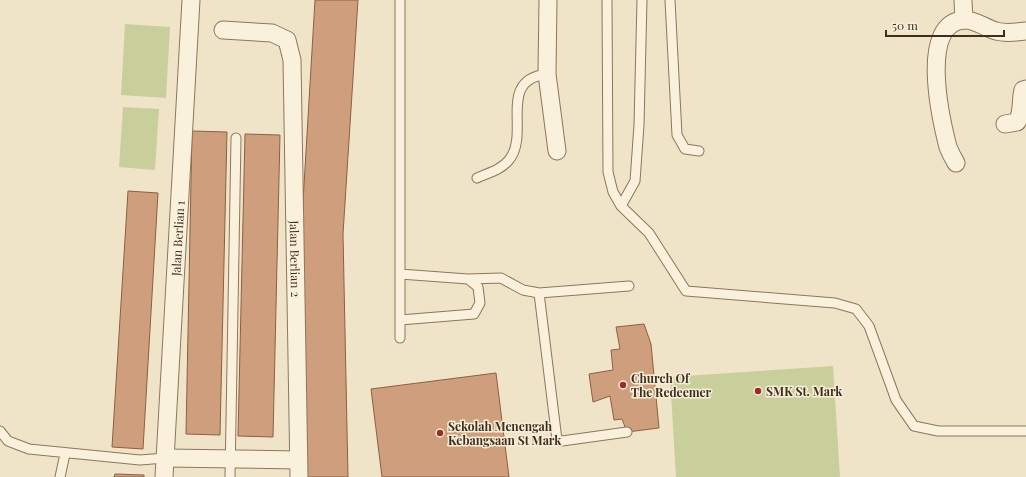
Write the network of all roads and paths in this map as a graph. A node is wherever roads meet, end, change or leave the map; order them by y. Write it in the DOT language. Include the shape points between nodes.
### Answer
graph roads {
  1 [pos="191,0"];
  2 [pos="400,0"];
  3 [pos="548,0"];
  4 [pos="607,0"];
  5 [pos="642,0"];
  6 [pos="670,0"];
  7 [pos="673,0"];
  8 [pos="963,0"];
  9 [pos="964,20"];
  10 [pos="223,30"];
  11 [pos="1026,31"];
  12 [pos="547,74"];
  13 [pos="1026,89"];
  14 [pos="1005,124"];
  15 [pos="236,138"];
  16 [pos="556,151"];
  17 [pos="698,151"];
  18 [pos="956,163"];
  19 [pos="477,178"];
  20 [pos="621,206"];
  21 [pos="400,274"];
  22 [pos="468,278"];
  23 [pos="630,286"];
  24 [pos="539,293"];
  25 [pos="400,320"];
  26 [pos="400,338"];
  27 [pos="0,431"];
  28 [pos="1026,431"];
  29 [pos="627,432"];
  30 [pos="65,454"];
  31 [pos="165,458"];
  32 [pos="231,459"];
  33 [pos="298,460"];
  34 [pos="60,477"];
  35 [pos="164,477"];
  36 [pos="230,477"];
  37 [pos="298,477"];
  1 -- 31 [label="street, Jalan Berlian 1"];
  2 -- 21 [label="lane"];
  3 -- 12 [label="street"];
  4 -- 20 [label="lane" via="608,172 613,192"];
  5 -- 20 [label="lane" via="635,181"];
  6 -- 7 [label="lane"];
  6 -- 17 [label="lane" via="677,135 685,149"];
  8 -- 9 [label="street"];
  9 -- 11 [label="street" via="979,23 995,31"];
  9 -- 18 [label="street" via="952,23 942,32 937,48 936,69 948,148"];
  10 -- 33 [label="street, Jalan Berlian 2" via="272,33 287,40 292,60"];
  12 -- 16 [label="street"];
  12 -- 19 [label="lane" via="534,76 524,83 518,96 515,145 510,159 502,167"];
  13 -- 14 [label="street" via="1023,90 1020,101 1021,115 1017,122"];
  15 -- 32 [label="lane"];
  20 -- 28 [label="lane" via="649,233 686,291 836,303 856,310 869,326 896,400 914,426 938,431"];
  21 -- 22 [label="lane"];
  21 -- 25 [label="lane"];
  22 -- 24 [label="lane" via="501,278 523,290"];
  22 -- 25 [label="lane" via="478,287 480,302 474,314"];
  23 -- 24 [label="lane"];
  24 -- 29 [label="lane" via="557,440"];
  25 -- 26 [label="lane"];
  27 -- 30 [label="lane" via="8,441 29,449"];
  30 -- 31 [label="lane" via="140,460"];
  30 -- 34 [label="lane"];
  31 -- 32 [label="street"];
  31 -- 35 [label="street, Jalan Berlian 1"];
  32 -- 33 [label="street"];
  32 -- 36 [label="lane"];
  33 -- 37 [label="street, Jalan Berlian 2"];
}
